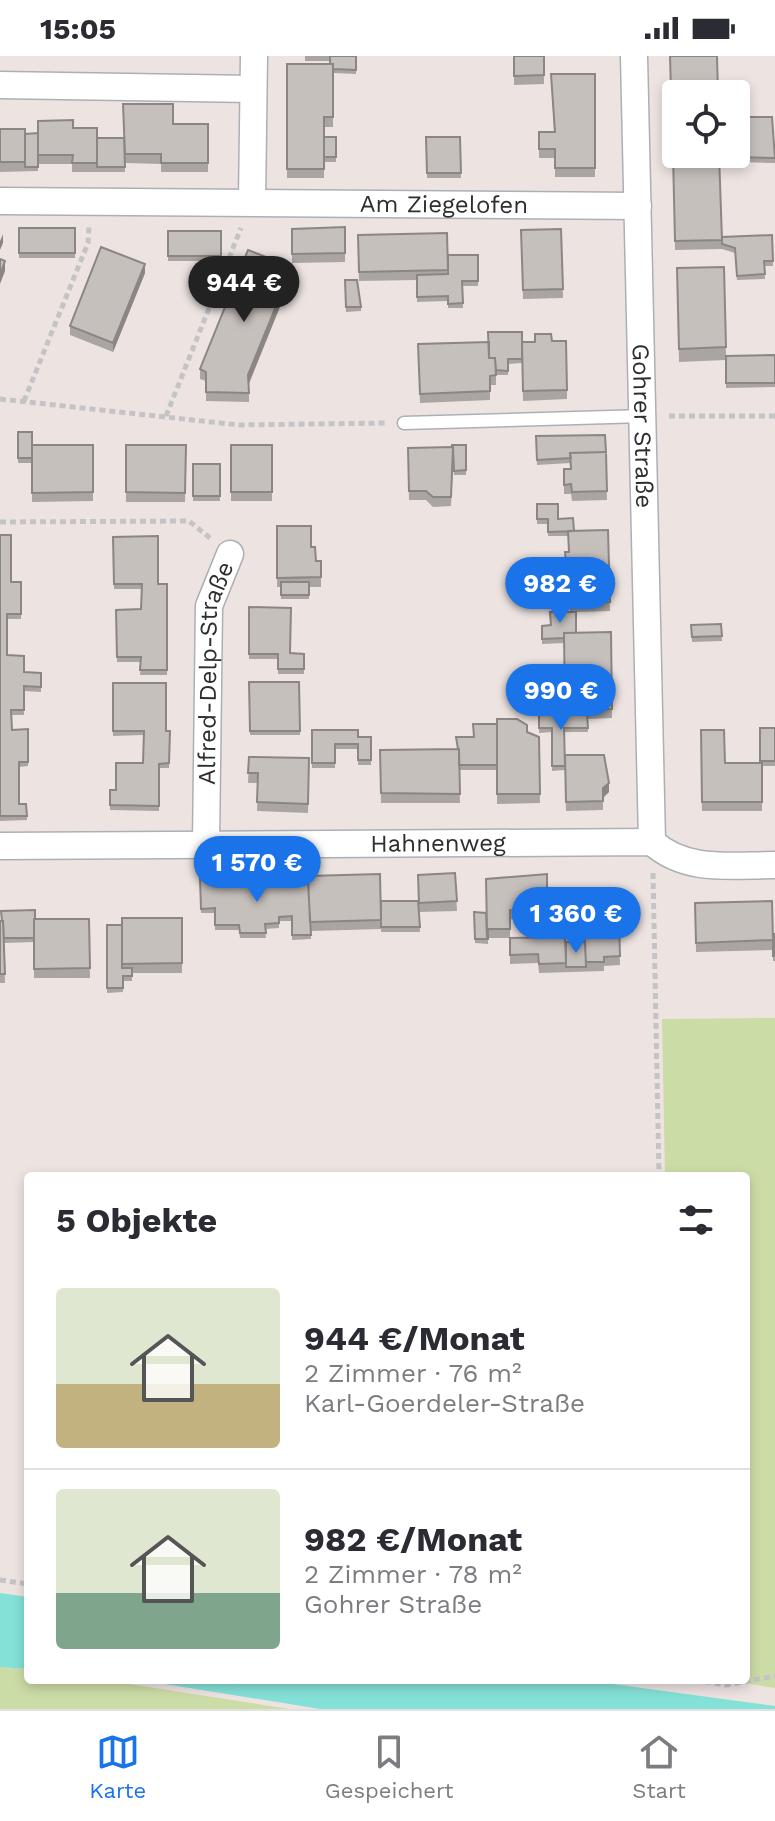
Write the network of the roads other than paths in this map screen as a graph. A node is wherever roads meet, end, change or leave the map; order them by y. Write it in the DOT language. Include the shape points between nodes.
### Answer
graph roads {
  1 [pos="254,56"];
  2 [pos="634,56"];
  3 [pos="0,85"];
  4 [pos="253,89"];
  5 [pos="252,200"];
  6 [pos="0,201"];
  7 [pos="638,206"];
  8 [pos="644,416"];
  9 [pos="404,423"];
  10 [pos="230,554"];
  11 [pos="652,842"];
  12 [pos="206,844"];
  13 [pos="0,846"];
  14 [pos="775,865"];
  1 -- 4 [label="street"];
  2 -- 7 [label="street, Gohrer Straße"];
  3 -- 4 [label="street"];
  4 -- 5 [label="street"];
  5 -- 6 [label="street, Am Ziegelofen"];
  5 -- 7 [label="street, Am Ziegelofen"];
  7 -- 8 [label="street, Gohrer Straße"];
  8 -- 9 [label="lane"];
  8 -- 11 [label="street, Gohrer Straße"];
  10 -- 12 [label="street, Alfred-Delp-Straße" via="209,606"];
  11 -- 12 [label="street, Hahnenweg"];
  11 -- 14 [label="street" via="685,862"];
  12 -- 13 [label="street, Hahnenweg"];
}
